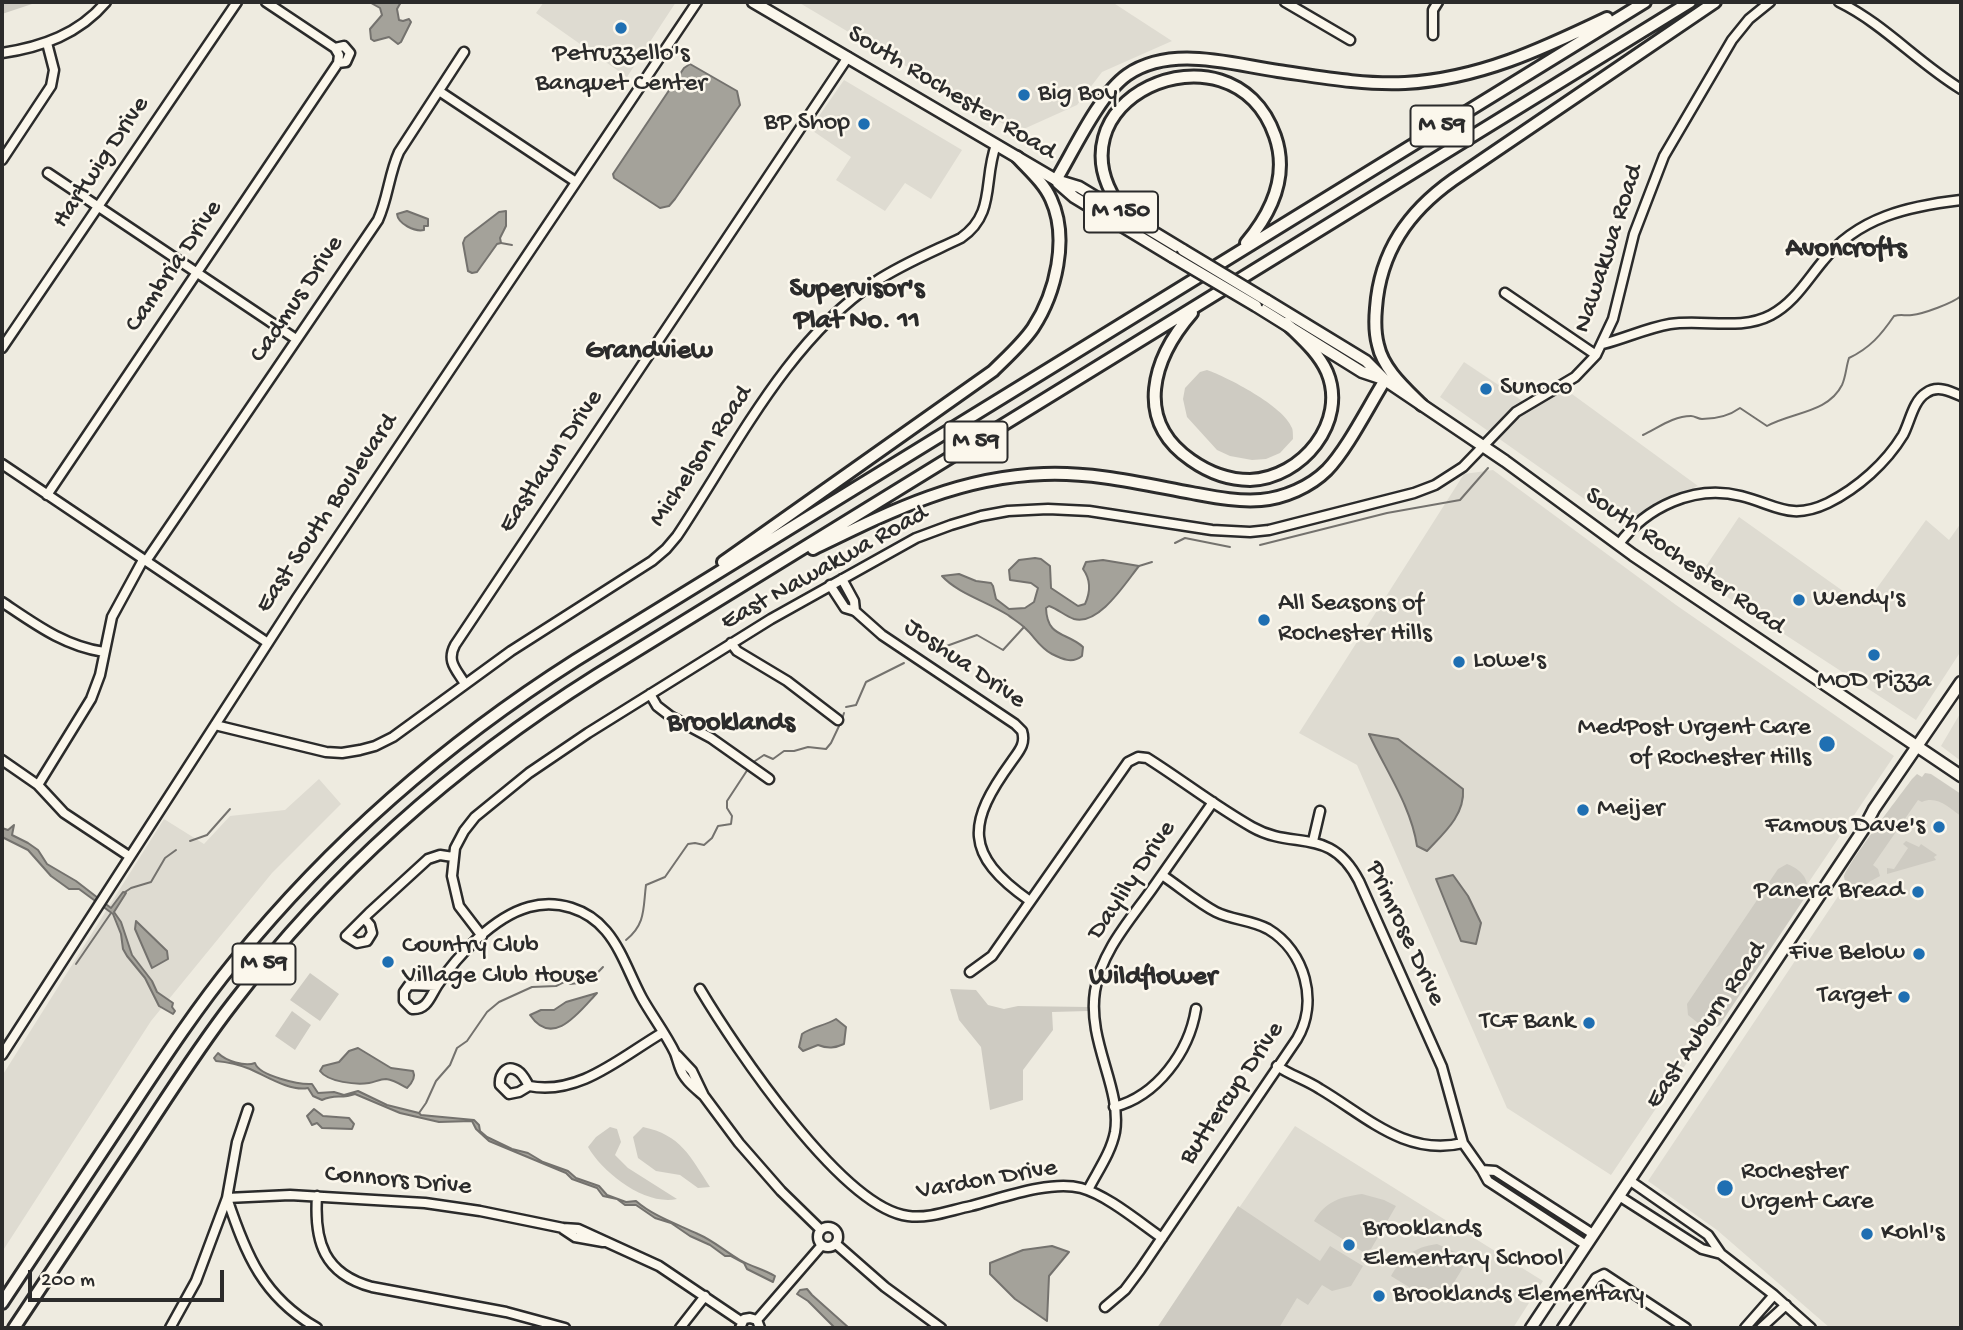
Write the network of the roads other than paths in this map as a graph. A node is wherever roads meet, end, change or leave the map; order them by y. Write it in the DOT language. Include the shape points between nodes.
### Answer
graph roads {
  1 [pos="106,2"];
  2 [pos="237,2"];
  3 [pos="266,2"];
  4 [pos="697,2"];
  5 [pos="753,2"];
  6 [pos="1285,2"];
  7 [pos="1438,2"];
  8 [pos="1643,2"];
  9 [pos="1690,2"];
  10 [pos="1715,2"];
  11 [pos="1770,2"];
  12 [pos="1839,2"];
  13 [pos="1433,35"];
  14 [pos="1350,40"];
  15 [pos="47,43"];
  16 [pos="464,52"];
  17 [pos="2,54"];
  18 [pos="848,57"];
  19 [pos="1961,89"];
  20 [pos="439,91"];
  21 [pos="996,145"];
  22 [pos="1017,157"];
  23 [pos="2,160"];
  24 [pos="48,173"];
  25 [pos="1056,180"];
  26 [pos="576,183"];
  27 [pos="1961,200"];
  28 [pos="98,206"];
  29 [pos="1127,216"];
  30 [pos="1240,251"];
  31 [pos="198,273"];
  32 [pos="1505,293"];
  33 [pos="1201,303"];
  34 [pos="1286,323"];
  35 [pos="296,339"];
  36 [pos="1603,344"];
  37 [pos="2,348"];
  38 [pos="1596,355"];
  39 [pos="1385,380"];
  40 [pos="1961,396"];
  41 [pos="1422,405"];
  42 [pos="1484,447"];
  43 [pos="2,464"];
  44 [pos="47,495"];
  45 [pos="1619,544"];
  46 [pos="144,561"];
  47 [pos="842,579"];
  48 [pos="751,580"];
  49 [pos="830,585"];
  50 [pos="2,602"];
  51 [pos="855,611"];
  52 [pos="648,616"];
  53 [pos="268,643"];
  54 [pos="731,643"];
  55 [pos="104,652"];
  56 [pos="1961,682"];
  57 [pos="465,684"];
  58 [pos="650,694"];
  59 [pos="838,720"];
  60 [pos="215,725"];
  61 [pos="1918,747"];
  62 [pos="2,760"];
  63 [pos="1961,776"];
  64 [pos="769,779"];
  65 [pos="38,785"];
  66 [pos="1213,802"];
  67 [pos="1320,811"];
  68 [pos="1313,841"];
  69 [pos="130,856"];
  70 [pos="453,857"];
  71 [pos="1162,875"];
  72 [pos="1030,901"];
  73 [pos="364,918"];
  74 [pos="482,936"];
  75 [pos="970,972"];
  76 [pos="437,986"];
  77 [pos="700,989"];
  78 [pos="1196,1009"];
  79 [pos="662,1032"];
  80 [pos="2,1055"];
  81 [pos="1277,1066"];
  82 [pos="529,1086"];
  83 [pos="1114,1107"];
  84 [pos="248,1109"];
  85 [pos="1463,1143"];
  86 [pos="1482,1170"];
  87 [pos="1629,1180"];
  88 [pos="1088,1190"];
  89 [pos="1528,1192"];
  90 [pos="317,1196"];
  91 [pos="1619,1196"];
  92 [pos="227,1198"];
  93 [pos="1521,1203"];
  94 [pos="1693,1224"];
  95 [pos="1666,1226"];
  96 [pos="821,1230"];
  97 [pos="1593,1234"];
  98 [pos="1162,1238"];
  99 [pos="835,1244"];
  100 [pos="822,1245"];
  101 [pos="1586,1245"];
  102 [pos="1721,1254"];
  103 [pos="1774,1295"];
  104 [pos="705,1296"];
  105 [pos="2,1303"];
  106 [pos="1786,1305"];
  107 [pos="1105,1307"];
  108 [pos="758,1324"];
  109 [pos="741,1325"];
  110 [pos="14,1328"];
  111 [pos="170,1328"];
  112 [pos="317,1328"];
  113 [pos="565,1328"];
  114 [pos="680,1328"];
  115 [pos="941,1328"];
  116 [pos="1531,1328"];
  117 [pos="1562,1328"];
  118 [pos="1686,1328"];
  119 [pos="1745,1328"];
  120 [pos="1761,1328"];
  121 [pos="1811,1328"];
  1 -- 15 [label="street" via="78,26"];
  2 -- 28 [label="street, Hartwig Drive"];
  3 -- 31 [label="street, Cambria Drive" via="337,55"];
  4 -- 26 [label="street, East South Boulevard"];
  5 -- 18 [label="main road, South Rochester Road"];
  6 -- 14 [label="street"];
  7 -- 13 [label="street" via="1433,10"];
  8 -- 25 [label="highway" via="1503,65 1409,83 1344,81 1201,59 1158,62 1117,84"];
  8 -- 30 [label="highway, M 59"];
  9 -- 33 [label="highway, M 59"];
  10 -- 41 [label="highway" via="1452,180 1430,196 1402,228 1387,255 1379,284 1378,345 1395,377"];
  11 -- 36 [label="street, Nawakwa Road" via="1732,40 1664,156 1639,217"];
  12 -- 19 [label="street"];
  15 -- 17 [label="street"];
  15 -- 23 [label="street" via="54,70 51,86"];
  16 -- 20 [label="street, Cadmus Drive"];
  18 -- 21 [label="main road, South Rochester Road"];
  18 -- 57 [label="street, Eastlawn Drive" via="455,645 451,663"];
  20 -- 26 [label="street"];
  20 -- 35 [label="street, Cadmus Drive" via="399,152 378,220"];
  21 -- 22 [label="main road, South Rochester Road"];
  21 -- 57 [label="street, Michelson Road" via="986,205 970,232 885,275 821,327 779,379 666,549"];
  22 -- 25 [label="main road, South Rochester Road"];
  22 -- 52 [label="highway" via="1050,196 1059,244 1045,306 1019,346 993,371"];
  24 -- 28 [label="street"];
  25 -- 29 [label="main road, South Rochester Road / M 150" via="1079,187"];
  25 -- 34 [label="main road, South Rochester Road / M 150, bridge" via="1074,197"];
  26 -- 53 [label="street, East South Boulevard"];
  27 -- 36 [label="street" via="1914,206 1869,223 1839,244 1793,299 1769,316 1741,323 1665,325"];
  28 -- 31 [label="street"];
  28 -- 37 [label="street, Hartwig Drive"];
  29 -- 30 [label="highway" via="1107,186 1102,168 1101,152 1112,121 1122,106 1153,84 1182,76 1213,78 1227,83 1265,114 1278,145 1277,193"];
  29 -- 39 [label="main road, South Rochester Road / M 150, bridge" via="1366,361"];
  30 -- 52 [label="highway, M 59"];
  31 -- 35 [label="street"];
  31 -- 44 [label="street, Cambria Drive"];
  32 -- 38 [label="street"];
  33 -- 34 [label="highway" via="1179,328 1161,360 1154,392 1156,407 1175,447 1203,468 1233,478 1282,473 1313,447 1330,417 1331,387 1326,371"];
  33 -- 48 [label="highway, M 59"];
  34 -- 39 [label="main road, South Rochester Road / M 150" via="1363,372"];
  35 -- 46 [label="street, Cadmus Drive"];
  36 -- 38 [label="street, Nawakwa Road"];
  38 -- 42 [label="street, Nawakwa Road" via="1575,377 1517,412"];
  39 -- 41 [label="main road, South Rochester Road / M 150"];
  39 -- 48 [label="highway" via="1328,469 1314,481 1277,498 1231,500 1080,475 997,478 904,506"];
  40 -- 45 [label="street" via="1941,389 1927,392 1898,443 1878,466 1817,508 1793,513 1729,493 1696,495 1646,516"];
  41 -- 42 [label="main road, South Rochester Road / M 150"];
  42 -- 45 [label="main road, South Rochester Road / M 150"];
  42 -- 47 [label="street, East Nawakwa Road" via="1463,467 1426,489 1269,530 1220,531 1089,511 1009,511 951,524 916,538"];
  43 -- 44 [label="street"];
  44 -- 46 [label="street"];
  45 -- 61 [label="main road, South Rochester Road / M 150"];
  46 -- 53 [label="street"];
  46 -- 55 [label="street, Cadmus Drive" via="114,612"];
  47 -- 49 [label="street, East Nawakwa Road"];
  47 -- 51 [label="street, Joshua Drive"];
  48 -- 110 [label="highway, M 59" via="509,734 422,803 347,873 270,957 215,1027"];
  49 -- 51 [label="street, Joshua Drive" via="845,608"];
  49 -- 54 [label="street, East Nawakwa Road"];
  50 -- 55 [label="street" via="62,640"];
  51 -- 72 [label="street, Joshua Drive" via="882,635 1022,732 1022,746 986,801 979,834 995,872"];
  52 -- 105 [label="highway, M 59" via="534,687 454,745 362,824 308,878 190,1021"];
  53 -- 60 [label="street, East South Boulevard"];
  54 -- 58 [label="street, East Nawakwa Road"];
  54 -- 59 [label="street"];
  55 -- 65 [label="street, Cadmus Drive" via="91,699"];
  56 -- 61 [label="main road, East Auburn Road"];
  57 -- 60 [label="street, Michelson Road" via="393,737 342,753 303,748"];
  58 -- 64 [label="street" via="670,716"];
  58 -- 70 [label="street, East Nawakwa Road" via="551,757 483,810 464,831"];
  60 -- 69 [label="street, East South Boulevard"];
  61 -- 63 [label="main road, South Rochester Road / M 150"];
  61 -- 87 [label="main road, East Auburn Road"];
  62 -- 65 [label="street"];
  65 -- 69 [label="street" via="64,813"];
  66 -- 68 [label="street, Primrose Drive" via="1262,832"];
  66 -- 71 [label="street, Daylily Drive"];
  66 -- 72 [label="street, Primrose Drive" via="1147,758 1133,758"];
  67 -- 68 [label="street"];
  68 -- 85 [label="street, Primrose Drive" via="1340,855 1359,881 1446,1077"];
  69 -- 80 [label="street, East South Boulevard"];
  70 -- 73 [label="street" via="428,859"];
  70 -- 74 [label="street, East Nawakwa Road" via="452,883 459,906"];
  71 -- 81 [label="street, Buttercup Drive" via="1215,911 1267,929 1294,957 1307,988 1307,1012 1300,1033"];
  71 -- 83 [label="street, Daylily Drive" via="1109,951 1095,992 1094,1027"];
  72 -- 75 [label="street" via="992,956"];
  74 -- 76 [label="street"];
  74 -- 79 [label="street" via="504,918 530,906 555,904 582,912 610,936"];
  77 -- 88 [label="street, Vardon Drive" via="773,1098 845,1178 883,1209 928,1216 1048,1188"];
  78 -- 83 [label="street" via="1186,1042 1159,1081 1137,1100"];
  79 -- 82 [label="street" via="579,1082 555,1088"];
  79 -- 96 [label="street" via="684,1076 752,1158"];
  81 -- 85 [label="street" via="1409,1143 1437,1147"];
  81 -- 98 [label="street, Buttercup Drive"];
  83 -- 88 [label="street, Daylily Drive" via="1113,1138"];
  84 -- 92 [label="street"];
  85 -- 86 [label="street, Primrose Drive"];
  86 -- 89 [label="street" via="1495,1171"];
  86 -- 93 [label="street, Primrose Drive" via="1488,1181"];
  87 -- 91 [label="main road, East Auburn Road"];
  87 -- 94 [label="street"];
  88 -- 98 [label="street, Vardon Drive"];
  89 -- 93 [label="street"];
  89 -- 97 [label="street"];
  90 -- 92 [label="street, Connors Drive"];
  90 -- 104 [label="street, Connors Drive" via="458,1207 589,1232 659,1266"];
  90 -- 113 [label="street" via="320,1244 330,1263 351,1279"];
  91 -- 95 [label="street"];
  91 -- 97 [label="main road, East Auburn Road"];
  92 -- 111 [label="street" via="196,1282"];
  92 -- 112 [label="street" via="261,1278 288,1308"];
  93 -- 101 [label="street, Primrose Drive"];
  94 -- 95 [label="street" via="1672,1216"];
  94 -- 102 [label="street"];
  95 -- 102 [label="street" via="1702,1249"];
  96 -- 99 [label="street" via="834,1230 838,1235"];
  96 -- 100 [label="street" via="818,1240"];
  97 -- 101 [label="main road, East Auburn Road"];
  98 -- 107 [label="street, Buttercup Drive" via="1130,1284"];
  99 -- 100 [label="street"];
  99 -- 115 [label="street"];
  100 -- 108 [label="street"];
  101 -- 116 [label="main road, East Auburn Road"];
  102 -- 103 [label="street"];
  103 -- 106 [label="street"];
  103 -- 119 [label="street"];
  104 -- 109 [label="street, Connors Drive"];
  104 -- 114 [label="street"];
  106 -- 120 [label="street"];
  106 -- 121 [label="street"];
  108 -- 109 [label="street" via="750,1318"];
  117 -- 118 [label="street" via="1596,1278 1604,1274"];
}
